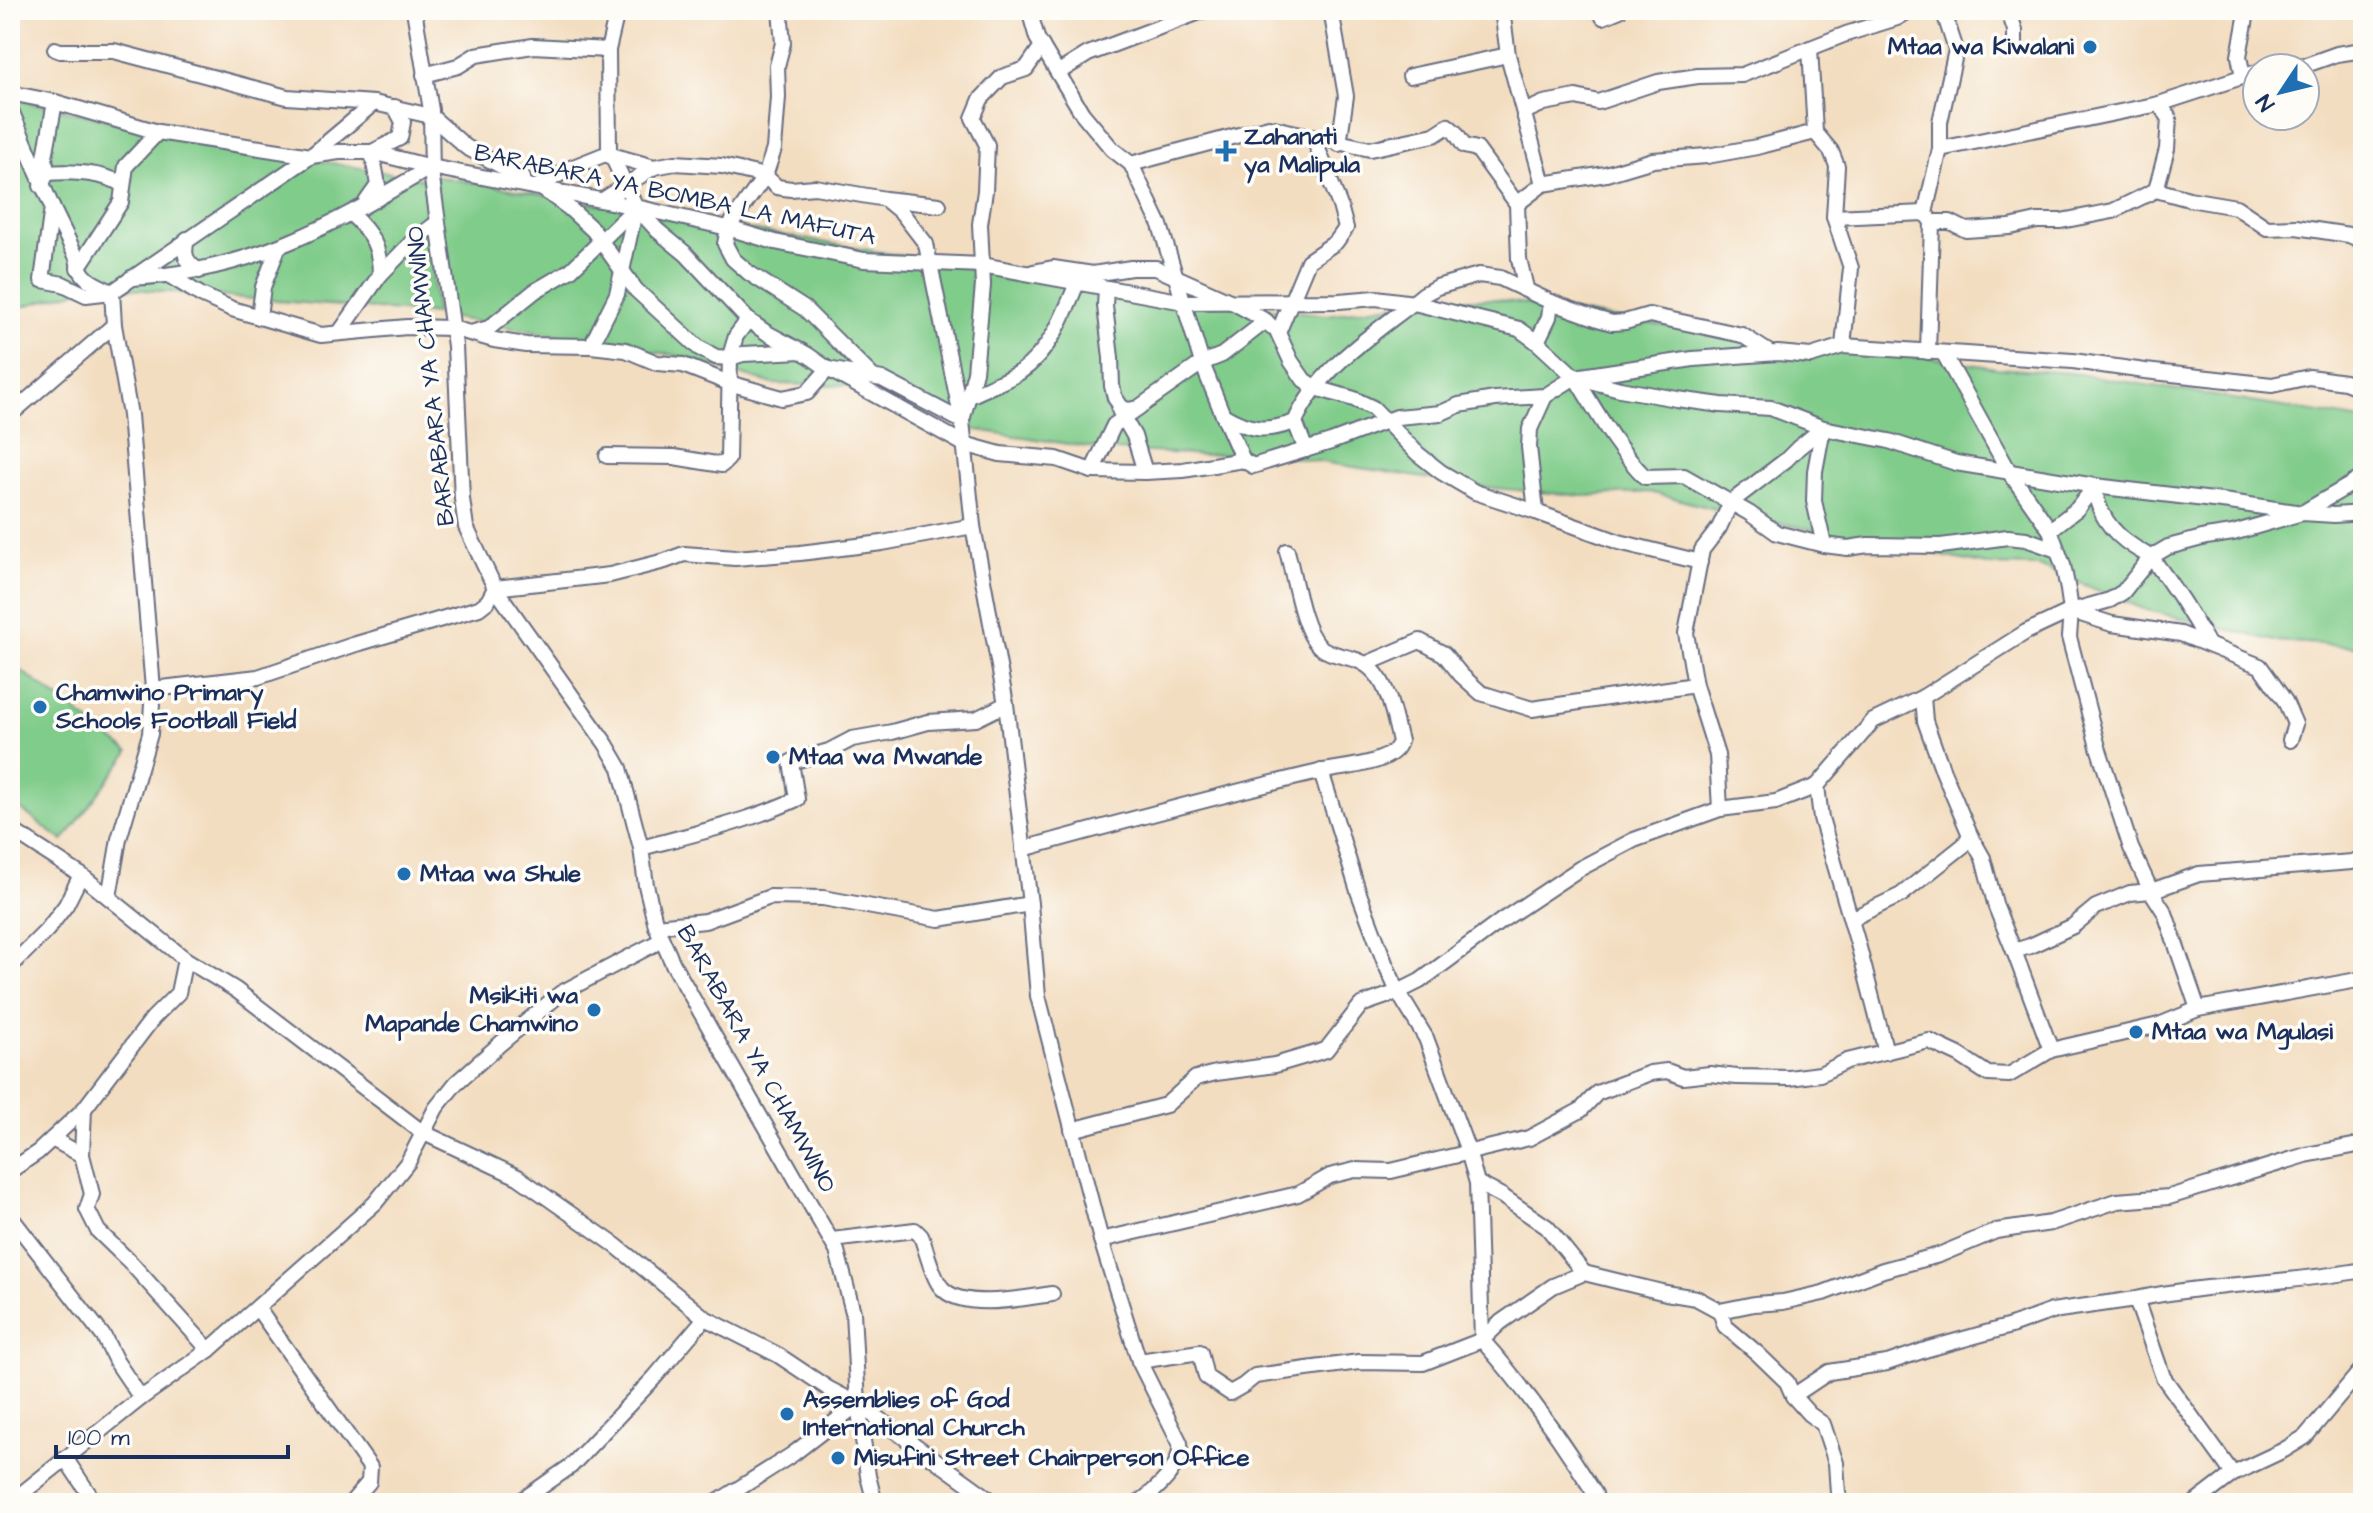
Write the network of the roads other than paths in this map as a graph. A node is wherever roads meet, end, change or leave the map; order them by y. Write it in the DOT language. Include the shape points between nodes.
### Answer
graph roads {
  1 [pos="414,10"];
  2 [pos="623,10"];
  3 [pos="780,10"];
  4 [pos="1029,10"];
  5 [pos="1205,10"];
  6 [pos="1331,10"];
  7 [pos="1502,10"];
  8 [pos="1620,10"];
  9 [pos="1910,10"];
  10 [pos="1943,10"];
  11 [pos="2008,10"];
  12 [pos="2245,10"];
  13 [pos="1603,17"];
  14 [pos="1042,46"];
  15 [pos="1810,48"];
  16 [pos="2015,48"];
  17 [pos="55,49"];
  18 [pos="608,50"];
  19 [pos="2363,50"];
  20 [pos="1508,55"];
  21 [pos="2241,59"];
  22 [pos="2321,60"];
  23 [pos="1059,72"];
  24 [pos="424,75"];
  25 [pos="1410,76"];
  26 [pos="2241,77"];
  27 [pos="10,93"];
  28 [pos="55,102"];
  29 [pos="374,103"];
  30 [pos="2159,104"];
  31 [pos="395,107"];
  32 [pos="10,108"];
  33 [pos="1524,112"];
  34 [pos="431,116"];
  35 [pos="158,132"];
  36 [pos="1815,132"];
  37 [pos="1313,136"];
  38 [pos="1339,144"];
  39 [pos="1940,149"];
  40 [pos="372,152"];
  41 [pos="611,155"];
  42 [pos="311,156"];
  43 [pos="1131,164"];
  44 [pos="431,167"];
  45 [pos="654,167"];
  46 [pos="765,176"];
  47 [pos="44,180"];
  48 [pos="123,184"];
  49 [pos="1543,184"];
  50 [pos="538,186"];
  51 [pos="626,186"];
  52 [pos="2156,190"];
  53 [pos="885,199"];
  54 [pos="603,200"];
  55 [pos="1517,204"];
  56 [pos="939,205"];
  57 [pos="52,207"];
  58 [pos="636,207"];
  59 [pos="357,211"];
  60 [pos="1834,217"];
  61 [pos="1929,218"];
  62 [pos="437,223"];
  63 [pos="728,228"];
  64 [pos="187,239"];
  65 [pos="2363,241"];
  66 [pos="602,242"];
  67 [pos="278,248"];
  68 [pos="929,262"];
  69 [pos="982,265"];
  70 [pos="78,268"];
  71 [pos="199,271"];
  72 [pos="623,273"];
  73 [pos="1022,274"];
  74 [pos="380,275"];
  75 [pos="170,276"];
  76 [pos="1176,276"];
  77 [pos="130,278"];
  78 [pos="1077,283"];
  79 [pos="1526,288"];
  80 [pos="1106,289"];
  81 [pos="112,292"];
  82 [pos="1291,301"];
  83 [pos="1184,302"];
  84 [pos="1551,302"];
  85 [pos="1234,303"];
  86 [pos="1414,303"];
  87 [pos="259,317"];
  88 [pos="748,320"];
  89 [pos="1266,321"];
  90 [pos="114,325"];
  91 [pos="452,328"];
  92 [pos="340,332"];
  93 [pos="472,333"];
  94 [pos="1278,333"];
  95 [pos="1537,342"];
  96 [pos="591,346"];
  97 [pos="1843,346"];
  98 [pos="801,351"];
  99 [pos="1928,352"];
  100 [pos="1771,353"];
  101 [pos="1944,354"];
  102 [pos="730,358"];
  103 [pos="1202,363"];
  104 [pos="1639,368"];
  105 [pos="828,369"];
  106 [pos="873,377"];
  107 [pos="1575,377"];
  108 [pos="729,383"];
  109 [pos="1316,388"];
  110 [pos="2363,389"];
  111 [pos="1643,392"];
  112 [pos="1545,396"];
  113 [pos="968,397"];
  114 [pos="1115,398"];
  115 [pos="1138,408"];
  116 [pos="10,415"];
  117 [pos="1223,415"];
  118 [pos="1123,417"];
  119 [pos="962,421"];
  120 [pos="1387,421"];
  121 [pos="1295,422"];
  122 [pos="1823,428"];
  123 [pos="964,444"];
  124 [pos="1306,450"];
  125 [pos="607,456"];
  126 [pos="1243,460"];
  127 [pos="1092,471"];
  128 [pos="1145,472"];
  129 [pos="2010,473"];
  130 [pos="2363,475"];
  131 [pos="2095,486"];
  132 [pos="1731,502"];
  133 [pos="1536,512"];
  134 [pos="2302,513"];
  135 [pos="2363,513"];
  136 [pos="973,526"];
  137 [pos="2050,530"];
  138 [pos="1824,545"];
  139 [pos="2057,550"];
  140 [pos="1287,551"];
  141 [pos="2151,557"];
  142 [pos="1700,562"];
  143 [pos="495,588"];
  144 [pos="2071,611"];
  145 [pos="2208,644"];
  146 [pos="1366,664"];
  147 [pos="1695,685"];
  148 [pos="153,689"];
  149 [pos="1923,697"];
  150 [pos="1006,704"];
  151 [pos="2290,740"];
  152 [pos="1321,771"];
  153 [pos="1817,786"];
  154 [pos="1720,809"];
  155 [pos="10,829"];
  156 [pos="1970,835"];
  157 [pos="641,848"];
  158 [pos="1023,849"];
  159 [pos="2363,858"];
  160 [pos="81,875"];
  161 [pos="2151,891"];
  162 [pos="109,897"];
  163 [pos="1030,904"];
  164 [pos="1851,919"];
  165 [pos="659,933"];
  166 [pos="2014,951"];
  167 [pos="185,959"];
  168 [pos="10,967"];
  169 [pos="2363,979"];
  170 [pos="1398,992"];
  171 [pos="2198,1009"];
  172 [pos="2051,1050"];
  173 [pos="1886,1052"];
  174 [pos="84,1109"];
  175 [pos="1072,1130"];
  176 [pos="422,1132"];
  177 [pos="52,1139"];
  178 [pos="2363,1144"];
  179 [pos="1468,1151"];
  180 [pos="82,1155"];
  181 [pos="10,1171"];
  182 [pos="1477,1183"];
  183 [pos="10,1216"];
  184 [pos="832,1240"];
  185 [pos="1101,1240"];
  186 [pos="2363,1270"];
  187 [pos="1584,1273"];
  188 [pos="1052,1294"];
  189 [pos="2136,1299"];
  190 [pos="258,1309"];
  191 [pos="1720,1311"];
  192 [pos="705,1318"];
  193 [pos="1482,1340"];
  194 [pos="209,1350"];
  195 [pos="1139,1361"];
  196 [pos="2363,1368"];
  197 [pos="1793,1396"];
  198 [pos="141,1398"];
  199 [pos="858,1404"];
  200 [pos="65,1458"];
  201 [pos="2233,1474"];
  202 [pos="1595,1494"];
  203 [pos="10,1503"];
  204 [pos="95,1503"];
  205 [pos="351,1503"];
  206 [pos="518,1503"];
  207 [pos="716,1503"];
  208 [pos="875,1503"];
  209 [pos="995,1503"];
  210 [pos="1139,1503"];
  211 [pos="1841,1503"];
  212 [pos="2195,1503"];
  1 -- 24 [label="street, BARABARA YA CHAMWINO"];
  2 -- 18 [label="street" via="616,16"];
  3 -- 46 [label="street" via="783,43 777,66 774,149"];
  4 -- 14 [label="street"];
  5 -- 23 [label="street" via="1088,54"];
  6 -- 38 [label="street" via="1346,96"];
  7 -- 20 [label="street"];
  8 -- 13 [label="street"];
  9 -- 15 [label="street"];
  10 -- 39 [label="street" via="1956,50 1940,122"];
  11 -- 16 [label="street"];
  12 -- 21 [label="street"];
  14 -- 23 [label="street"];
  14 -- 69 [label="street" via="1026,69 1002,77 981,99 973,118 987,145"];
  15 -- 33 [label="street" via="1742,75 1658,82 1598,102 1576,97"];
  15 -- 36 [label="street"];
  17 -- 29 [label="street" via="114,51 287,97"];
  18 -- 24 [label="street" via="533,46 476,55"];
  18 -- 41 [label="street"];
  19 -- 22 [label="street"];
  20 -- 25 [label="street"];
  20 -- 33 [label="street"];
  23 -- 43 [label="street" via="1082,113"];
  24 -- 34 [label="street, BARABARA YA CHAMWINO"];
  26 -- 30 [label="street"];
  27 -- 28 [label="street, BARABARA YA BOMBA LA MAFUTA"];
  28 -- 35 [label="street, BARABARA YA BOMBA LA MAFUTA"];
  28 -- 47 [label="street"];
  29 -- 31 [label="street"];
  29 -- 42 [label="street"];
  30 -- 39 [label="street"];
  30 -- 52 [label="street" via="2169,117"];
  31 -- 34 [label="street"];
  31 -- 40 [label="street" via="403,122 400,138"];
  32 -- 47 [label="street"];
  33 -- 49 [label="street"];
  34 -- 44 [label="street, BARABARA YA CHAMWINO"];
  34 -- 50 [label="street" via="466,147"];
  35 -- 42 [label="street, BARABARA YA BOMBA LA MAFUTA"];
  35 -- 48 [label="street" via="126,166"];
  36 -- 49 [label="street"];
  36 -- 60 [label="street" via="1837,166"];
  37 -- 38 [label="street"];
  37 -- 43 [label="street" via="1269,127"];
  37 -- 82 [label="street" via="1346,228 1336,242 1308,261"];
  38 -- 55 [label="street" via="1370,149 1434,135 1448,126 1464,146 1477,149"];
  39 -- 61 [label="street"];
  40 -- 42 [label="street, BARABARA YA BOMBA LA MAFUTA"];
  40 -- 44 [label="street, BARABARA YA BOMBA LA MAFUTA"];
  40 -- 59 [label="street" via="378,185"];
  41 -- 45 [label="street"];
  41 -- 50 [label="street"];
  41 -- 51 [label="street"];
  42 -- 64 [label="street"];
  43 -- 76 [label="street" via="1160,225"];
  44 -- 50 [label="street, BARABARA YA BOMBA LA MAFUTA"];
  44 -- 59 [label="street"];
  44 -- 62 [label="street, BARABARA YA CHAMWINO"];
  45 -- 46 [label="street" via="722,166"];
  45 -- 51 [label="street"];
  46 -- 53 [label="street" via="777,187 815,187"];
  46 -- 63 [label="street"];
  47 -- 48 [label="street" via="68,171 107,175"];
  47 -- 57 [label="street"];
  48 -- 70 [label="street" via="121,202"];
  49 -- 55 [label="street"];
  50 -- 54 [label="street, BARABARA YA BOMBA LA MAFUTA"];
  50 -- 66 [label="street"];
  51 -- 54 [label="street"];
  51 -- 58 [label="street"];
  52 -- 61 [label="street" via="2113,211 2061,221 1966,230"];
  52 -- 65 [label="street" via="2236,207 2267,228 2296,227"];
  53 -- 56 [label="street"];
  53 -- 68 [label="street" via="918,232"];
  54 -- 58 [label="street, BARABARA YA BOMBA LA MAFUTA"];
  55 -- 79 [label="street"];
  57 -- 70 [label="street"];
  57 -- 81 [label="street" via="42,280 86,295"];
  58 -- 63 [label="street, BARABARA YA BOMBA LA MAFUTA"];
  58 -- 66 [label="street"];
  58 -- 72 [label="street"];
  58 -- 88 [label="street"];
  59 -- 67 [label="street"];
  59 -- 74 [label="street" via="380,256"];
  60 -- 61 [label="street"];
  60 -- 97 [label="street" via="1851,268"];
  61 -- 99 [label="street"];
  62 -- 74 [label="street"];
  62 -- 91 [label="street, BARABARA YA CHAMWINO"];
  63 -- 68 [label="street, BARABARA YA BOMBA LA MAFUTA" via="864,260"];
  63 -- 106 [label="street" via="725,244 733,259 805,309"];
  64 -- 71 [label="street" via="187,263"];
  64 -- 77 [label="street"];
  66 -- 72 [label="street"];
  66 -- 93 [label="street" via="489,328"];
  67 -- 71 [label="street"];
  67 -- 87 [label="street" via="263,287"];
  68 -- 69 [label="street, BARABARA YA BOMBA LA MAFUTA"];
  68 -- 119 [label="street"];
  69 -- 73 [label="street, BARABARA YA BOMBA LA MAFUTA"];
  69 -- 113 [label="street" via="978,355"];
  70 -- 81 [label="street" via="89,281"];
  71 -- 75 [label="street"];
  72 -- 96 [label="street"];
  72 -- 102 [label="street" via="699,348"];
  73 -- 76 [label="street" via="1053,268 1093,274 1156,268"];
  73 -- 78 [label="street, BARABARA YA BOMBA LA MAFUTA"];
  74 -- 92 [label="street"];
  75 -- 77 [label="street"];
  75 -- 87 [label="street" via="201,295"];
  76 -- 83 [label="street"];
  76 -- 85 [label="street"];
  77 -- 81 [label="street"];
  78 -- 80 [label="street, BARABARA YA BOMBA LA MAFUTA"];
  78 -- 113 [label="street" via="1059,325 1037,357 1020,372"];
  79 -- 84 [label="street"];
  79 -- 86 [label="street" via="1479,275 1437,287"];
  80 -- 83 [label="street, BARABARA YA BOMBA LA MAFUTA"];
  80 -- 114 [label="street"];
  81 -- 90 [label="street"];
  82 -- 85 [label="street, BARABARA YA BOMBA LA MAFUTA"];
  82 -- 86 [label="street, BARABARA YA BOMBA LA MAFUTA" via="1376,298"];
  82 -- 94 [label="street"];
  83 -- 85 [label="street, BARABARA YA BOMBA LA MAFUTA"];
  83 -- 103 [label="street"];
  84 -- 95 [label="street"];
  84 -- 100 [label="street" via="1612,323 1649,315 1742,335"];
  85 -- 89 [label="street"];
  86 -- 95 [label="street, BARABARA YA BOMBA LA MAFUTA" via="1519,329"];
  86 -- 109 [label="street" via="1333,367"];
  87 -- 92 [label="street" via="321,335"];
  88 -- 98 [label="street"];
  88 -- 102 [label="street"];
  89 -- 94 [label="street"];
  89 -- 103 [label="street" via="1222,355"];
  90 -- 116 [label="street"];
  90 -- 148 [label="street" via="130,415"];
  91 -- 92 [label="street"];
  91 -- 93 [label="street"];
  91 -- 143 [label="street, BARABARA YA CHAMWINO" via="466,527"];
  93 -- 96 [label="street" via="526,345"];
  94 -- 109 [label="street" via="1304,380"];
  95 -- 107 [label="street, BARABARA YA BOMBA LA MAFUTA"];
  96 -- 108 [label="street" via="683,365"];
  97 -- 99 [label="street"];
  97 -- 100 [label="street" via="1811,356"];
  98 -- 102 [label="street"];
  98 -- 105 [label="street"];
  99 -- 101 [label="street"];
  100 -- 104 [label="street"];
  101 -- 110 [label="street" via="2073,361 2272,385 2309,377"];
  101 -- 129 [label="street"];
  102 -- 108 [label="street"];
  103 -- 115 [label="street"];
  103 -- 117 [label="street"];
  104 -- 107 [label="street"];
  104 -- 111 [label="street" via="1634,378"];
  105 -- 106 [label="street"];
  105 -- 108 [label="street" via="807,393 782,398"];
  105 -- 123 [label="street"];
  106 -- 119 [label="street"];
  107 -- 111 [label="street"];
  107 -- 112 [label="street"];
  107 -- 132 [label="street" via="1645,477 1684,476"];
  108 -- 125 [label="street" via="728,459 722,465 674,457"];
  109 -- 120 [label="street" via="1373,408"];
  109 -- 121 [label="street"];
  111 -- 122 [label="street" via="1771,408"];
  112 -- 120 [label="street" via="1495,399"];
  112 -- 133 [label="street" via="1530,429"];
  113 -- 119 [label="street"];
  114 -- 115 [label="street" via="1122,408"];
  114 -- 118 [label="street"];
  115 -- 118 [label="street"];
  117 -- 121 [label="street" via="1251,428 1273,430"];
  117 -- 126 [label="street"];
  118 -- 127 [label="street"];
  118 -- 128 [label="street"];
  119 -- 123 [label="street"];
  120 -- 124 [label="street"];
  120 -- 133 [label="street" via="1441,472 1475,492"];
  121 -- 124 [label="street"];
  122 -- 129 [label="street"];
  122 -- 132 [label="street"];
  122 -- 138 [label="street" via="1814,501"];
  123 -- 127 [label="street" via="1000,454 1057,459"];
  123 -- 136 [label="street"];
  124 -- 126 [label="street" via="1262,465"];
  126 -- 128 [label="street"];
  127 -- 128 [label="street"];
  129 -- 131 [label="street"];
  129 -- 137 [label="street"];
  130 -- 134 [label="street"];
  131 -- 134 [label="street"];
  131 -- 137 [label="street"];
  131 -- 141 [label="street" via="2109,524"];
  132 -- 138 [label="street" via="1777,533"];
  132 -- 142 [label="street"];
  133 -- 142 [label="street" via="1619,542"];
  134 -- 135 [label="street"];
  134 -- 141 [label="street" via="2187,541"];
  136 -- 143 [label="street" via="800,553 735,558 684,554 610,575"];
  136 -- 150 [label="street"];
  137 -- 139 [label="street"];
  138 -- 139 [label="street" via="1941,546 2008,537"];
  139 -- 144 [label="street"];
  140 -- 146 [label="street" via="1308,631 1319,647"];
  141 -- 144 [label="street" via="2123,592"];
  141 -- 145 [label="street"];
  142 -- 147 [label="street" via="1686,633"];
  143 -- 148 [label="street" via="479,608 258,677"];
  143 -- 157 [label="street, BARABARA YA CHAMWINO" via="620,768"];
  144 -- 145 [label="street"];
  144 -- 149 [label="street" via="2026,632"];
  144 -- 161 [label="street" via="2069,637 2098,747"];
  145 -- 151 [label="street" via="2260,666 2295,724"];
  146 -- 147 [label="street" via="1420,641 1444,654 1481,693 1532,709"];
  146 -- 152 [label="street" via="1383,681 1399,749 1374,761"];
  147 -- 154 [label="street" via="1717,755"];
  148 -- 162 [label="street" via="150,734 119,839"];
  149 -- 153 [label="street" via="1873,721"];
  149 -- 156 [label="street" via="1925,721"];
  150 -- 157 [label="street" via="976,719 928,722 852,739 791,762 797,799"];
  150 -- 158 [label="street"];
  152 -- 158 [label="street"];
  152 -- 170 [label="street" via="1358,891"];
  153 -- 154 [label="street" via="1776,802"];
  153 -- 164 [label="street" via="1821,818"];
  154 -- 170 [label="street" via="1634,840 1579,869"];
  155 -- 160 [label="street"];
  156 -- 164 [label="street" via="1901,895"];
  156 -- 166 [label="street"];
  157 -- 165 [label="street, BARABARA YA CHAMWINO"];
  158 -- 163 [label="street"];
  159 -- 161 [label="street" via="2199,874"];
  160 -- 162 [label="street"];
  160 -- 168 [label="street" via="47,930"];
  161 -- 166 [label="street" via="2096,907 2073,926"];
  161 -- 171 [label="street" via="2165,913"];
  162 -- 167 [label="street"];
  163 -- 165 [label="street" via="939,919 823,898 770,897"];
  163 -- 175 [label="street" via="1038,996"];
  164 -- 173 [label="street"];
  165 -- 176 [label="street" via="561,993 456,1083"];
  165 -- 184 [label="street, BARABARA YA CHAMWINO"];
  166 -- 172 [label="street"];
  167 -- 174 [label="street" via="178,993"];
  167 -- 176 [label="street" via="236,990"];
  169 -- 171 [label="street"];
  170 -- 175 [label="street" via="1361,1005 1326,1050 1196,1078 1166,1105"];
  170 -- 179 [label="street" via="1426,1038"];
  171 -- 172 [label="street" via="2159,1025"];
  172 -- 173 [label="street" via="2009,1075 1988,1074 1929,1041"];
  173 -- 179 [label="street" via="1820,1074 1789,1078 1650,1073 1597,1093 1581,1110 1529,1138"];
  174 -- 177 [label="street"];
  174 -- 180 [label="street"];
  175 -- 185 [label="street"];
  176 -- 190 [label="street" via="408,1162 375,1203"];
  176 -- 192 [label="street" via="518,1177 615,1245"];
  177 -- 180 [label="street"];
  177 -- 181 [label="street"];
  178 -- 191 [label="street" via="2306,1155 2169,1197 2117,1201 2051,1223 1996,1231 1823,1293"];
  179 -- 182 [label="street"];
  179 -- 185 [label="street" via="1391,1171 1330,1176 1298,1194"];
  180 -- 194 [label="street" via="92,1194 87,1209 98,1231"];
  182 -- 187 [label="street" via="1547,1227"];
  182 -- 193 [label="street"];
  183 -- 198 [label="street" via="104,1337"];
  184 -- 188 [label="street" via="915,1230 941,1287 953,1296 966,1301"];
  184 -- 199 [label="street, BARABARA YA CHAMWINO" via="853,1312"];
  185 -- 195 [label="street"];
  186 -- 189 [label="street" via="2181,1289"];
  187 -- 191 [label="street" via="1696,1298"];
  187 -- 193 [label="street" via="1553,1286"];
  189 -- 197 [label="street" via="2052,1311 1887,1363 1829,1372"];
  189 -- 201 [label="street" via="2163,1377"];
  190 -- 194 [label="street"];
  190 -- 205 [label="street" via="370,1467 369,1482"];
  191 -- 197 [label="street" via="1725,1326 1787,1382"];
  192 -- 199 [label="street"];
  192 -- 206 [label="street" via="571,1466"];
  193 -- 195 [label="street" via="1423,1363 1359,1362 1255,1376 1230,1393 1206,1377 1200,1352"];
  193 -- 202 [label="street" via="1561,1439"];
  194 -- 198 [label="street"];
  195 -- 210 [label="street" via="1181,1453 1162,1482"];
  196 -- 201 [label="street" via="2305,1437"];
  197 -- 211 [label="street" via="1823,1424 1836,1463"];
  198 -- 200 [label="street"];
  199 -- 207 [label="street"];
  199 -- 208 [label="street, BARABARA YA CHAMWINO"];
  199 -- 209 [label="street"];
  200 -- 203 [label="street"];
  200 -- 204 [label="street"];
  201 -- 212 [label="street"];
}
